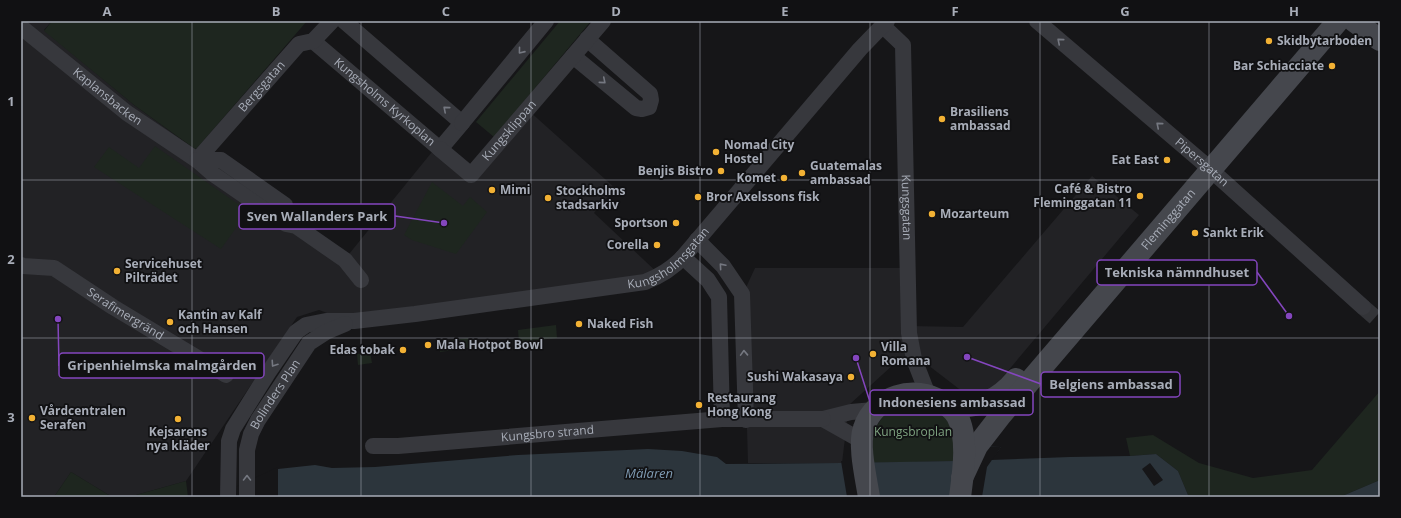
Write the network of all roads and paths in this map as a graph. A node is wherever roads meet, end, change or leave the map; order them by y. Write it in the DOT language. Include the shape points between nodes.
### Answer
graph roads {
  1 [pos="26,21"];
  2 [pos="332,21"];
  3 [pos="344,21"];
  4 [pos="546,21"];
  5 [pos="603,21"];
  6 [pos="1037,21"];
  7 [pos="1322,21"];
  8 [pos="1338,21"];
  9 [pos="1354,21"];
  10 [pos="885,24"];
  11 [pos="21,27"];
  12 [pos="588,39"];
  13 [pos="1380,40"];
  14 [pos="313,41"];
  15 [pos="573,56"];
  16 [pos="462,123"];
  17 [pos="440,149"];
  18 [pos="197,160"];
  19 [pos="1206,165"];
  20 [pos="285,205"];
  21 [pos="697,240"];
  22 [pos="683,257"];
  23 [pos="21,265"];
  24 [pos="361,280"];
  25 [pos="742,294"];
  26 [pos="719,297"];
  27 [pos="1363,307"];
  28 [pos="354,321"];
  29 [pos="296,332"];
  30 [pos="310,342"];
  31 [pos="226,375"];
  32 [pos="928,395"];
  33 [pos="951,408"];
  34 [pos="874,410"];
  35 [pos="722,419"];
  36 [pos="746,420"];
  37 [pos="823,420"];
  38 [pos="862,445"];
  39 [pos="373,446"];
  40 [pos="970,446"];
  41 [pos="961,488"];
  42 [pos="228,497"];
  43 [pos="248,497"];
  44 [pos="869,497"];
  1 -- 11 [label="street"];
  2 -- 14 [label="street, Bergsgatan"];
  16 -- 3 [label="street, one-way"];
  4 -- 16 [label="street, one-way"];
  5 -- 12 [label="street, Kungsklippan"];
  19 -- 6 [label="street, Pipersgatan, one-way"];
  7 -- 19 [label="street, Fleminggatan"];
  8 -- 19 [label="street, Fleminggatan" via="1311,54"];
  9 -- 13 [label="street"];
  10 -- 21 [label="street, Kungsholmsgatan" via="860,49"];
  10 -- 32 [label="street, Kungsgatan" via="903,45 909,333 914,359"];
  11 -- 18 [label="street, Kaplansbacken" via="127,112"];
  12 -- 15 [label="street, Kungsklippan"];
  15 -- 12 [label="street, one-way" via="636,108 648,107 650,94"];
  14 -- 17 [label="street, Kungsholms Kyrkoplan"];
  14 -- 18 [label="street, Bergsgatan" via="299,44"];
  15 -- 17 [label="street, Kungsklippan" via="471,174"];
  16 -- 17 [label="street, Kungsholms Kyrkoplan"];
  18 -- 20 [label="street" via="221,160"];
  18 -- 24 [label="street, Kaplansbacken" via="213,174 286,224 296,226 345,260"];
  19 -- 27 [label="street, Pipersgatan"];
  19 -- 33 [label="street, Fleminggatan" via="1008,389 991,401"];
  19 -- 40 [label="street, Fleminggatan" via="1001,415"];
  21 -- 22 [label="street, Kungsholmsgatan"];
  25 -- 21 [label="street, one-way" via="723,266"];
  22 -- 26 [label="street" via="708,280"];
  22 -- 28 [label="street, Kungsholmsgatan" via="672,268 645,282"];
  23 -- 31 [label="street, Serafimergränd" via="54,268"];
  25 -- 26 [label="street"];
  36 -- 25 [label="street, one-way"];
  26 -- 35 [label="street"];
  28 -- 29 [label="street, Kungsholmsgatan" via="316,322"];
  28 -- 30 [label="street, Kungsholmsgatan" via="326,332"];
  29 -- 42 [label="street, Bolinders Plan, one-way" via="233,428 228,454"];
  43 -- 30 [label="street, Bolinders Plan, one-way" via="247,450 252,434 258,420"];
  32 -- 33 [label="street"];
  32 -- 34 [label="street" via="900,395"];
  33 -- 40 [label="street" via="957,417 963,437"];
  34 -- 37 [label="street" via="851,412"];
  34 -- 38 [label="street" via="864,428"];
  35 -- 36 [label="street, Kungsbro strand"];
  35 -- 39 [label="street, Kungsbro strand"];
  36 -- 37 [label="street"];
  37 -- 38 [label="street"];
  38 -- 44 [label="street"];
  40 -- 41 [label="street"];
}
